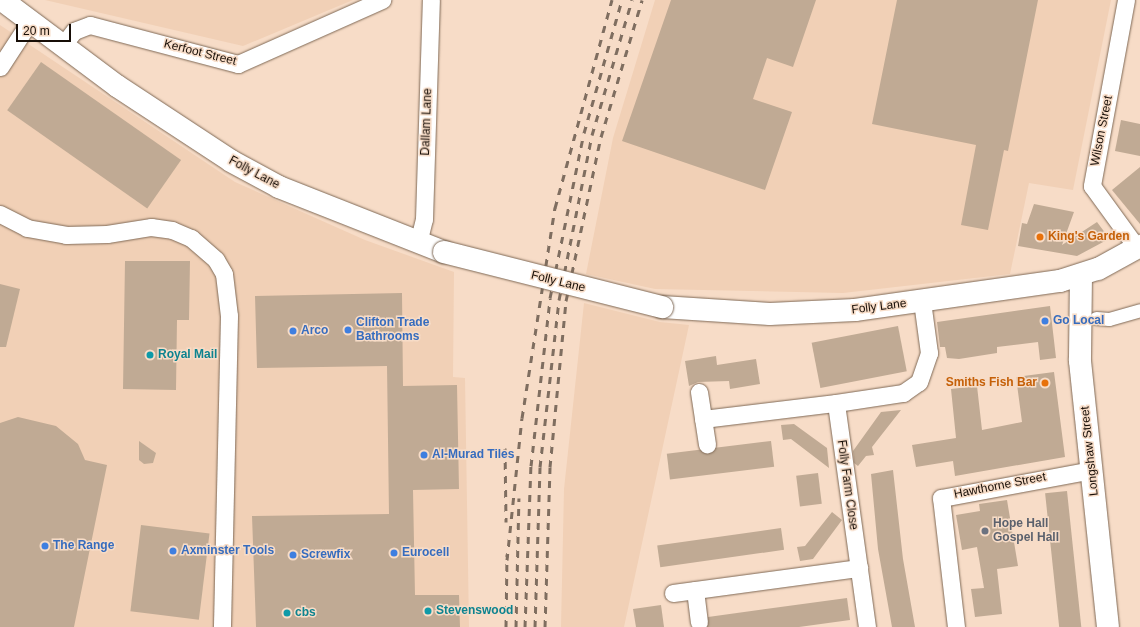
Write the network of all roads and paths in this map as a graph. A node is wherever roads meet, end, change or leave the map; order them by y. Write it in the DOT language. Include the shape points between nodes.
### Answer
graph roads {
  1 [pos="2,0"];
  2 [pos="382,0"];
  3 [pos="431,0"];
  4 [pos="1126,0"];
  5 [pos="30,21"];
  6 [pos="63,45"];
  7 [pos="0,67"];
  8 [pos="0,214"];
  9 [pos="418,243"];
  10 [pos="1139,247"];
  11 [pos="1081,275"];
  12 [pos="922,301"];
  13 [pos="1140,310"];
  14 [pos="1096,318"];
  15 [pos="699,392"];
  16 [pos="836,403"];
  17 [pos="703,419"];
  18 [pos="706,444"];
  19 [pos="1092,470"];
  20 [pos="858,568"];
  21 [pos="695,590"];
  22 [pos="673,594"];
  23 [pos="698,622"];
  24 [pos="222,627"];
  25 [pos="867,627"];
  26 [pos="956,627"];
  27 [pos="1108,627"];
  1 -- 5 [label="street"];
  2 -- 6 [label="street, Kerfoot Street" via="238,64 90,25 74,31"];
  3 -- 9 [label="street, Dallam Lane" via="424,219"];
  4 -- 10 [label="street, Wilson Street" via="1092,186"];
  5 -- 6 [label="street, Folly Lane"];
  5 -- 7 [label="street"];
  6 -- 9 [label="street, Folly Lane" via="117,86 231,161 279,187"];
  8 -- 24 [label="street" via="27,228 66,235 107,234 151,228 172,230 191,238 216,260 224,274 229,316"];
  9 -- 12 [label="street, Folly Lane, bridge" via="444,252 662,307 770,314 855,310"];
  10 -- 11 [label="street, Folly Lane"];
  11 -- 12 [label="street, Folly Lane" via="1042,285"];
  11 -- 19 [label="street, Longshaw Street" via="1080,360"];
  12 -- 16 [label="street" via="929,353 919,382 903,393"];
  13 -- 14 [label="street" via="1109,319"];
  15 -- 17 [label="street"];
  16 -- 17 [label="street"];
  16 -- 20 [label="street, Folly Farm Close"];
  17 -- 18 [label="street"];
  19 -- 26 [label="street, Hawthorne Street" via="941,498"];
  19 -- 27 [label="street, Longshaw Street"];
  20 -- 21 [label="street"];
  20 -- 25 [label="street, Folly Farm Close"];
  21 -- 22 [label="street"];
  21 -- 23 [label="street"];
}
